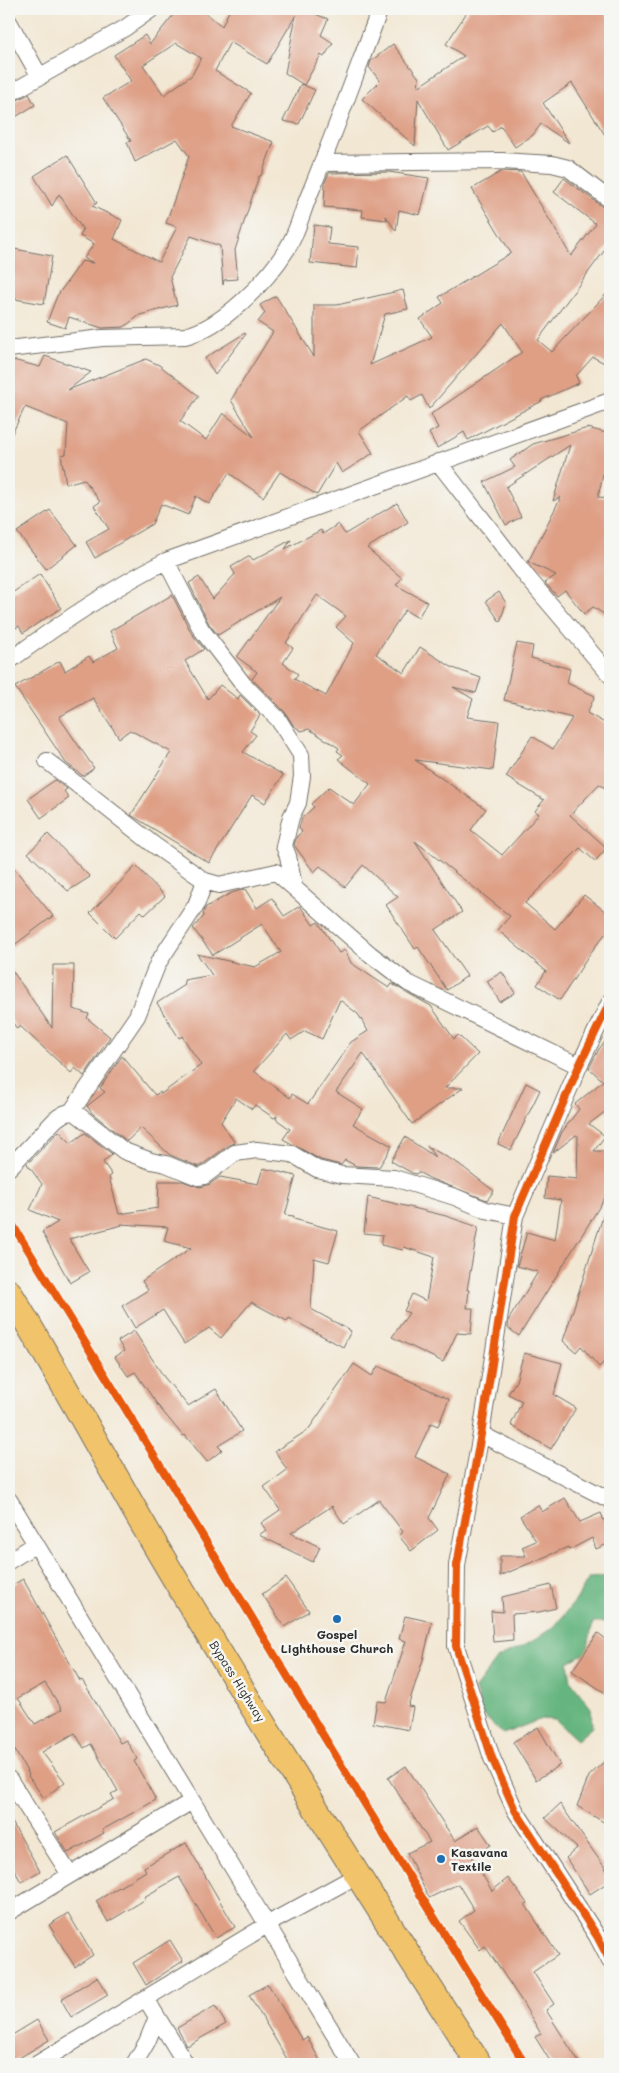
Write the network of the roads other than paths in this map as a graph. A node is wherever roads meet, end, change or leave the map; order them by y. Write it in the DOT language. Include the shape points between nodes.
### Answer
graph roads {
  1 [pos="152,9"];
  2 [pos="380,9"];
  3 [pos="9,22"];
  4 [pos="40,77"];
  5 [pos="9,94"];
  6 [pos="323,163"];
  7 [pos="610,200"];
  8 [pos="9,349"];
  9 [pos="610,401"];
  10 [pos="438,462"];
  11 [pos="166,561"];
  12 [pos="9,661"];
  13 [pos="610,675"];
  14 [pos="47,761"];
  15 [pos="205,881"];
  16 [pos="294,886"];
  17 [pos="610,1002"];
  18 [pos="579,1066"];
  19 [pos="70,1112"];
  20 [pos="9,1168"];
  21 [pos="515,1216"];
  22 [pos="9,1292"];
  23 [pos="481,1434"];
  24 [pos="9,1500"];
  25 [pos="610,1500"];
  26 [pos="36,1544"];
  27 [pos="9,1561"];
  28 [pos="9,1779"];
  29 [pos="192,1800"];
  30 [pos="70,1875"];
  31 [pos="358,1875"];
  32 [pos="9,1912"];
  33 [pos="266,1926"];
  34 [pos="610,1961"];
  35 [pos="146,1999"];
  36 [pos="157,2018"];
  37 [pos="37,2064"];
  38 [pos="134,2064"];
  39 [pos="186,2064"];
  40 [pos="352,2064"];
  41 [pos="479,2064"];
  1 -- 4 [label="street"];
  2 -- 6 [label="street"];
  3 -- 4 [label="street"];
  4 -- 5 [label="street"];
  6 -- 7 [label="street" via="502,160 552,164 568,168"];
  6 -- 8 [label="street" via="288,248 261,285 218,320 185,336 102,338"];
  9 -- 10 [label="street"];
  10 -- 11 [label="street"];
  10 -- 13 [label="street" via="527,577"];
  11 -- 12 [label="street" via="128,580 65,620"];
  11 -- 16 [label="street" via="200,629 244,685 278,720 301,755 298,802 284,846"];
  14 -- 15 [label="street"];
  15 -- 16 [label="street" via="219,885 271,872 280,874"];
  15 -- 19 [label="street" via="196,905 158,963 137,1016"];
  16 -- 18 [label="street" via="370,954 408,983"];
  17 -- 18 [label="street"];
  18 -- 21 [label="street"];
  19 -- 20 [label="street" via="56,1119"];
  19 -- 21 [label="street" via="76,1113 124,1151 198,1177 235,1153 257,1150 292,1154 317,1169 342,1176 394,1178 486,1210"];
  21 -- 23 [label="street"];
  22 -- 31 [label="main road, Bypass Highway" via="174,1578"];
  23 -- 25 [label="street"];
  23 -- 34 [label="street" via="457,1565 456,1646 492,1758 515,1810"];
  24 -- 26 [label="street"];
  26 -- 27 [label="street"];
  26 -- 29 [label="street"];
  28 -- 30 [label="street"];
  29 -- 30 [label="street"];
  29 -- 33 [label="street"];
  30 -- 32 [label="street"];
  31 -- 33 [label="street"];
  31 -- 41 [label="main road, Bypass Highway"];
  33 -- 35 [label="street"];
  33 -- 40 [label="street"];
  35 -- 36 [label="street"];
  35 -- 37 [label="street"];
  36 -- 38 [label="street"];
  36 -- 39 [label="street"];
}
